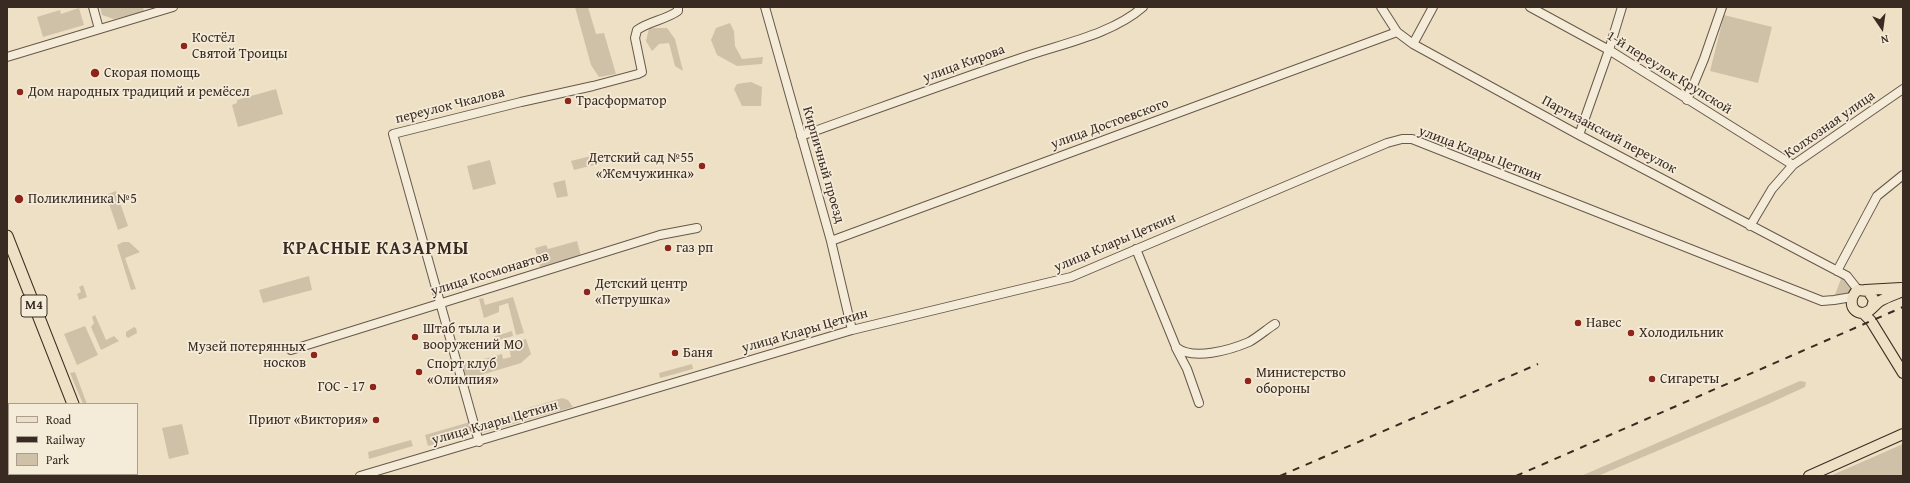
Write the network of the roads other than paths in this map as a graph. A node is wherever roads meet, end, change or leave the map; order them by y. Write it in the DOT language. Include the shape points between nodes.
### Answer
graph roads {
  1 [pos="93,7"];
  2 [pos="173,7"];
  3 [pos="678,7"];
  4 [pos="765,7"];
  5 [pos="1142,7"];
  6 [pos="1381,7"];
  7 [pos="1433,7"];
  8 [pos="1530,7"];
  9 [pos="1622,7"];
  10 [pos="1720,7"];
  11 [pos="99,29"];
  12 [pos="1397,32"];
  13 [pos="1413,44"];
  14 [pos="1609,50"];
  15 [pos="7,57"];
  16 [pos="1903,90"];
  17 [pos="1687,100"];
  18 [pos="1578,135"];
  19 [pos="801,136"];
  20 [pos="1793,165"];
  21 [pos="1903,175"];
  22 [pos="1750,226"];
  23 [pos="697,228"];
  24 [pos="7,236"];
  25 [pos="831,241"];
  26 [pos="1136,249"];
  27 [pos="1837,271"];
  28 [pos="1903,289"];
  29 [pos="1857,295"];
  30 [pos="440,303"];
  31 [pos="1869,310"];
  32 [pos="1275,324"];
  33 [pos="852,330"];
  34 [pos="1176,347"];
  35 [pos="291,350"];
  36 [pos="1903,363"];
  37 [pos="1903,373"];
  38 [pos="73,403"];
  39 [pos="1199,403"];
  40 [pos="1903,434"];
  41 [pos="478,442"];
  42 [pos="360,476"];
  43 [pos="1809,476"];
  1 -- 11 [label="street"];
  2 -- 11 [label="street"];
  3 -- 30 [label="street, переулок Чкалова" via="678,11 670,17 644,25 637,30 635,38 642,72 392,134"];
  4 -- 19 [label="street, Кирпичный проезд"];
  5 -- 19 [label="street, улица Кирова" via="1120,23 1078,39"];
  6 -- 12 [label="street, Партизанский переулок"];
  7 -- 13 [label="street"];
  8 -- 14 [label="street, 1-й переулок Крупской"];
  9 -- 14 [label="street"];
  10 -- 17 [label="street" via="1704,59"];
  11 -- 15 [label="street"];
  12 -- 13 [label="street, Партизанский переулок"];
  12 -- 25 [label="street, улица Достоевского"];
  13 -- 18 [label="street, Партизанский переулок"];
  14 -- 17 [label="street, 1-й переулок Крупской"];
  14 -- 18 [label="street"];
  16 -- 20 [label="street, Колхозная улица"];
  17 -- 20 [label="street, 1-й переулок Крупской"];
  18 -- 22 [label="street, Партизанский переулок"];
  19 -- 25 [label="street, Кирпичный проезд"];
  20 -- 22 [label="street, Колхозная улица" via="1772,189"];
  21 -- 27 [label="street" via="1877,196"];
  22 -- 27 [label="street, Партизанский переулок"];
  23 -- 30 [label="street, улица Космонавтов" via="660,235"];
  24 -- 38 [label="highway, M4"];
  25 -- 33 [label="street, Кирпичный проезд"];
  26 -- 29 [label="street, улица Клары Цеткин" via="1387,143 1412,139 1822,301"];
  26 -- 33 [label="street, улица Клары Цеткин" via="1053,283"];
  26 -- 34 [label="street"];
  27 -- 29 [label="street, Партизанский переулок" via="1847,276"];
  28 -- 29 [label="main road"];
  28 -- 31 [label="main road" via="1881,300"];
  29 -- 31 [label="main road, Партизанский переулок" via="1856,311"];
  29 -- 31 [label="main road, Партизанский переулок" via="1873,296"];
  30 -- 35 [label="street, улица Космонавтов"];
  30 -- 41 [label="street, переулок Чкалова"];
  31 -- 36 [label="main road, Партизанский переулок"];
  31 -- 37 [label="main road, Партизанский переулок" via="1871,321"];
  32 -- 34 [label="street" via="1250,341 1229,349 1190,355"];
  33 -- 41 [label="street, улица Клары Цеткин"];
  34 -- 39 [label="street"];
  40 -- 43 [label="main road"];
  41 -- 42 [label="street, улица Клары Цеткин"];
}
